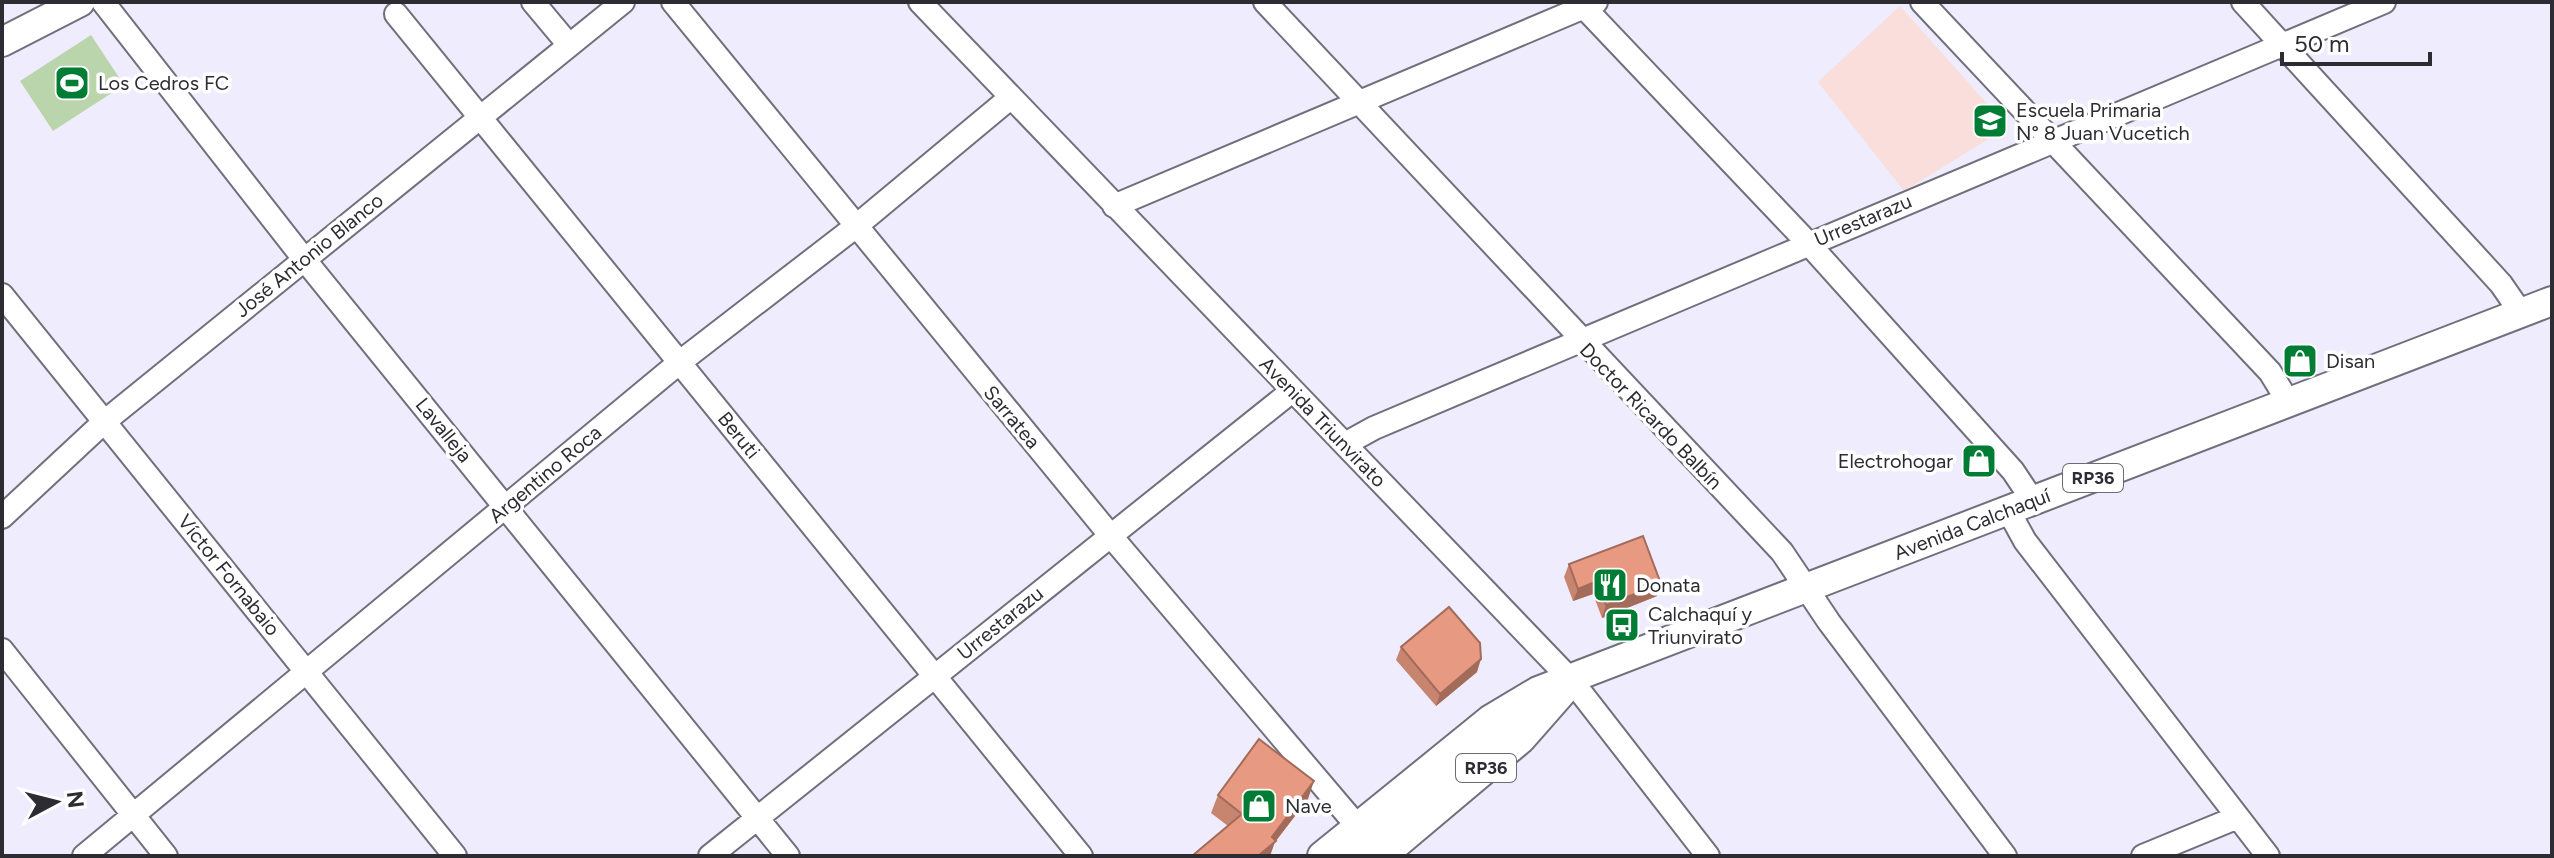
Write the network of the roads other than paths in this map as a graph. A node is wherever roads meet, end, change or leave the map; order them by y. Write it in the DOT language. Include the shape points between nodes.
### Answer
graph roads {
  1 [pos="80,2"];
  2 [pos="103,2"];
  3 [pos="533,2"];
  4 [pos="623,2"];
  5 [pos="673,2"];
  6 [pos="920,2"];
  7 [pos="1265,2"];
  8 [pos="1922,2"];
  9 [pos="2243,2"];
  10 [pos="2384,2"];
  11 [pos="1587,4"];
  12 [pos="396,14"];
  13 [pos="2,42"];
  14 [pos="569,45"];
  15 [pos="2283,45"];
  16 [pos="1010,98"];
  17 [pos="1356,101"];
  18 [pos="480,115"];
  19 [pos="2051,142"];
  20 [pos="1114,206"];
  21 [pos="855,227"];
  22 [pos="1808,243"];
  23 [pos="304,259"];
  24 [pos="2,295"];
  25 [pos="2552,301"];
  26 [pos="2521,313"];
  27 [pos="1581,342"];
  28 [pos="680,362"];
  29 [pos="1292,391"];
  30 [pos="2289,403"];
  31 [pos="104,422"];
  32 [pos="1345,444"];
  33 [pos="506,506"];
  34 [pos="2020,506"];
  35 [pos="2,517"];
  36 [pos="1110,535"];
  37 [pos="1809,587"];
  38 [pos="2,650"];
  39 [pos="305,670"];
  40 [pos="934,676"];
  41 [pos="1572,681"];
  42 [pos="133,816"];
  43 [pos="2238,817"];
  44 [pos="757,818"];
  45 [pos="1358,827"];
  46 [pos="1391,853"];
  47 [pos="84,856"];
  48 [pos="166,856"];
  49 [pos="455,856"];
  50 [pos="710,856"];
  51 [pos="788,856"];
  52 [pos="1081,856"];
  53 [pos="1322,856"];
  54 [pos="1349,856"];
  55 [pos="1708,856"];
  56 [pos="2005,856"];
  57 [pos="2143,856"];
  58 [pos="2268,856"];
  1 -- 13 [label="main road"];
  2 -- 23 [label="street, Lavalleja"];
  3 -- 14 [label="street"];
  4 -- 14 [label="street, José Antonio Blanco"];
  5 -- 21 [label="street, Sarratea"];
  6 -- 16 [label="street, Avenida Triunvirato"];
  7 -- 17 [label="street, Doctor Ricardo Balbín"];
  8 -- 19 [label="street"];
  9 -- 15 [label="street"];
  10 -- 15 [label="street, Urrestarazu"];
  11 -- 17 [label="street"];
  11 -- 22 [label="street"];
  12 -- 18 [label="street, Beruti"];
  14 -- 18 [label="street, José Antonio Blanco"];
  15 -- 19 [label="street, Urrestarazu"];
  15 -- 26 [label="street" via="2501,284"];
  16 -- 20 [label="street, Avenida Triunvirato"];
  16 -- 21 [label="street, Argentino Roca"];
  17 -- 20 [label="street"];
  17 -- 27 [label="street, Doctor Ricardo Balbín"];
  18 -- 23 [label="street, José Antonio Blanco"];
  18 -- 28 [label="street, Beruti"];
  19 -- 22 [label="street, Urrestarazu"];
  19 -- 30 [label="street" via="2270,372"];
  20 -- 29 [label="street, Avenida Triunvirato"];
  21 -- 28 [label="street, Argentino Roca"];
  21 -- 36 [label="street, Sarratea"];
  22 -- 27 [label="street, Urrestarazu"];
  22 -- 34 [label="street" via="2013,471"];
  23 -- 31 [label="street, José Antonio Blanco"];
  23 -- 33 [label="street, Lavalleja"];
  24 -- 31 [label="street, Víctor Fornabaio"];
  25 -- 26 [label="main road, Avenida Calchaquí / RP36"];
  26 -- 30 [label="main road, Avenida Calchaquí / RP36"];
  27 -- 32 [label="street, Urrestarazu"];
  27 -- 37 [label="street, Doctor Ricardo Balbín" via="1782,552"];
  28 -- 33 [label="street, Argentino Roca"];
  28 -- 40 [label="street, Beruti"];
  29 -- 32 [label="street, Avenida Triunvirato"];
  29 -- 36 [label="street, Urrestarazu"];
  30 -- 34 [label="main road, Avenida Calchaquí / RP36"];
  31 -- 35 [label="street, José Antonio Blanco"];
  31 -- 39 [label="street, Víctor Fornabaio"];
  32 -- 41 [label="street, Avenida Triunvirato"];
  33 -- 39 [label="street, Argentino Roca"];
  33 -- 44 [label="street, Lavalleja"];
  34 -- 37 [label="main road, Avenida Calchaquí / RP36"];
  34 -- 43 [label="street" via="2025,541"];
  36 -- 40 [label="street, Urrestarazu"];
  36 -- 45 [label="street, Sarratea"];
  37 -- 41 [label="main road, Avenida Calchaquí / RP36"];
  37 -- 56 [label="street, Doctor Ricardo Balbín" via="1829,622"];
  38 -- 42 [label="street"];
  39 -- 42 [label="street, Argentino Roca"];
  39 -- 49 [label="street, Víctor Fornabaio"];
  40 -- 44 [label="street, Urrestarazu"];
  40 -- 52 [label="street, Beruti"];
  41 -- 45 [label="main road, Avenida Calchaquí / RP36" via="1516,702"];
  41 -- 46 [label="main road, Avenida Calchaquí / RP36" via="1521,739"];
  41 -- 54 [label="street"];
  41 -- 55 [label="street, Avenida Triunvirato"];
  42 -- 47 [label="street, Argentino Roca"];
  42 -- 48 [label="street"];
  43 -- 57 [label="street"];
  43 -- 58 [label="street"];
  44 -- 50 [label="street, Urrestarazu"];
  44 -- 51 [label="street, Lavalleja"];
  45 -- 53 [label="main road, Avenida Calchaquí / RP36"];
}
